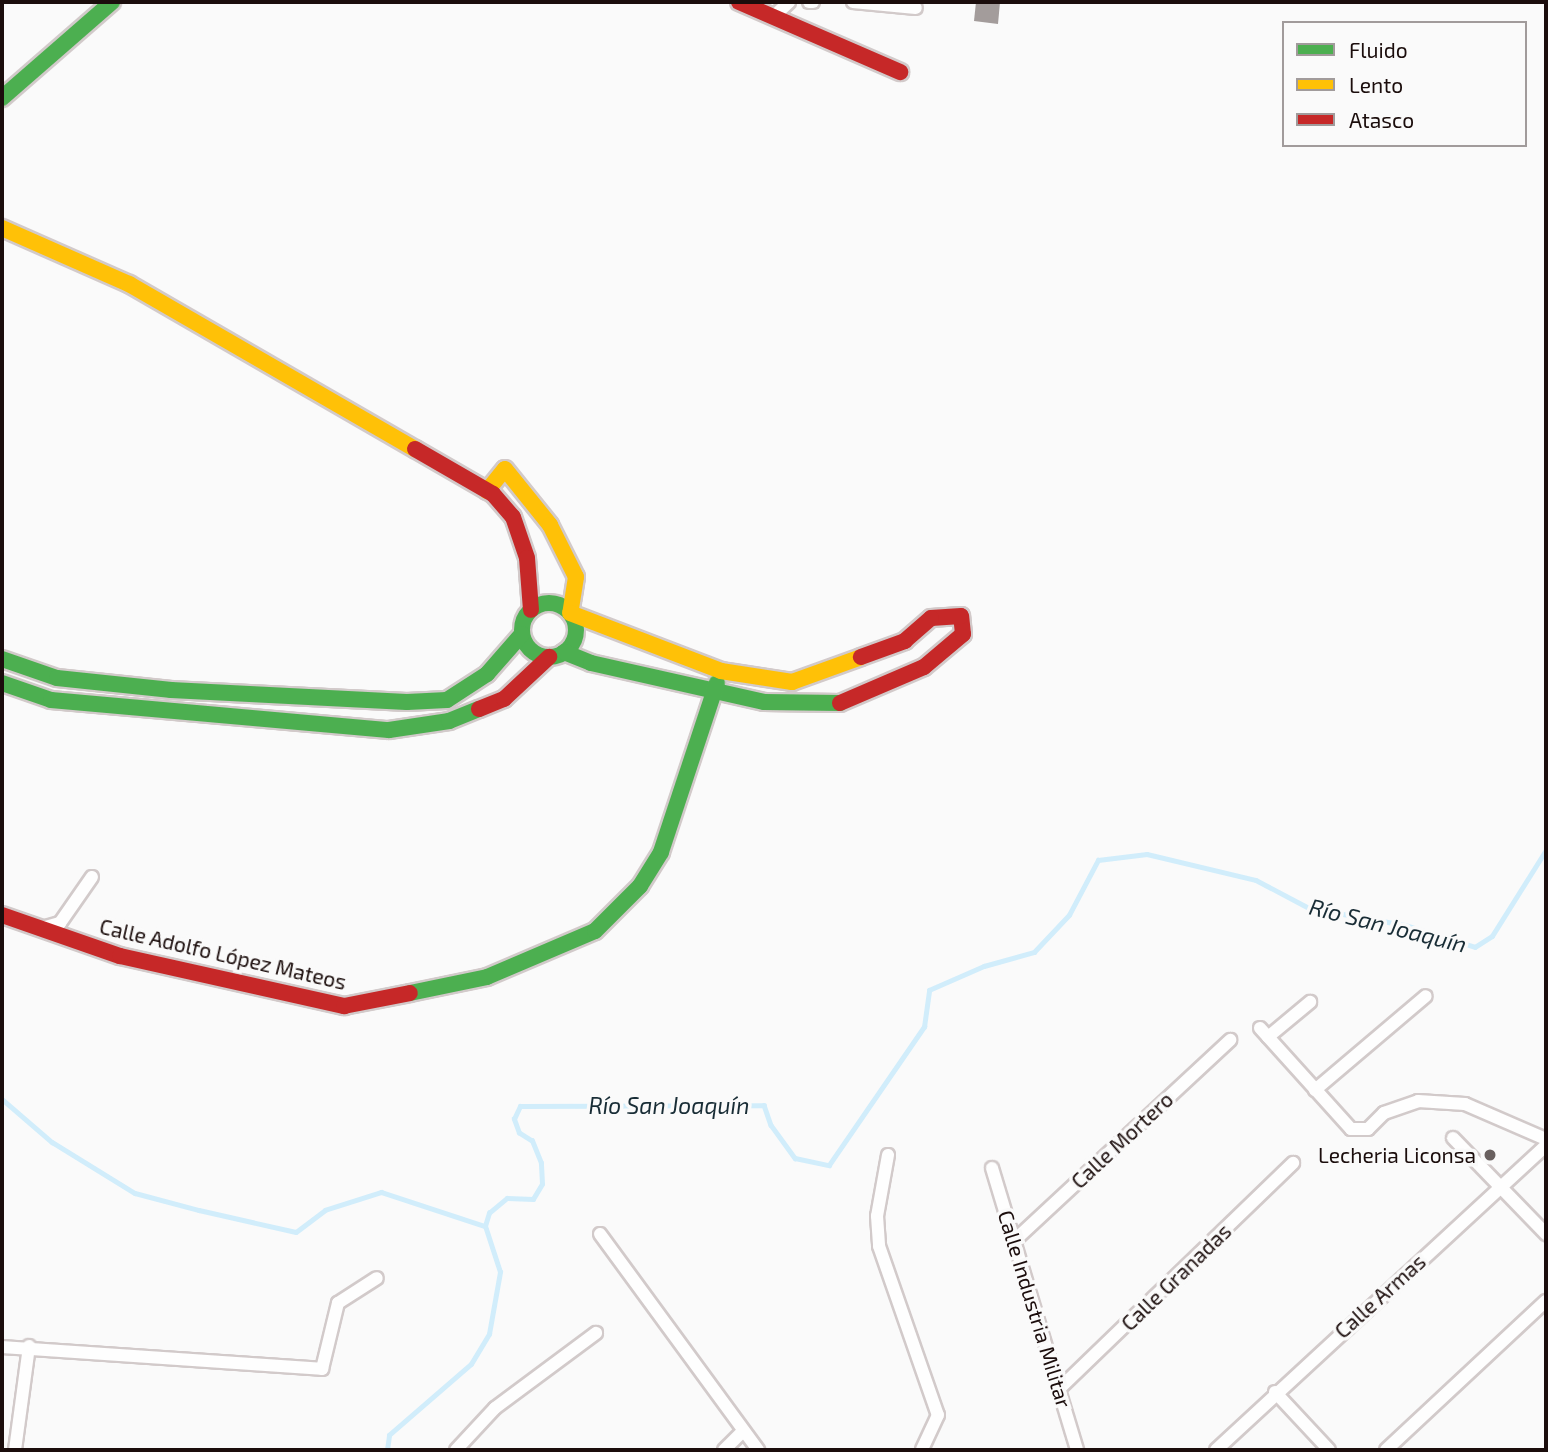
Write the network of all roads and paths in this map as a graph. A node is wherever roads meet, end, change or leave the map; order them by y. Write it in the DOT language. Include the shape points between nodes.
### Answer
graph roads {
  1 [pos="112,2"];
  2 [pos="739,2"];
  3 [pos="789,2"];
  4 [pos="853,2"];
  5 [pos="916,9"];
  6 [pos="773,17"];
  7 [pos="900,72"];
  8 [pos="2,98"];
  9 [pos="2,229"];
  10 [pos="487,491"];
  11 [pos="531,610"];
  12 [pos="570,613"];
  13 [pos="522,634"];
  14 [pos="556,654"];
  15 [pos="2,659"];
  16 [pos="721,671"];
  17 [pos="2,683"];
  18 [pos="714,692"];
  19 [pos="92,877"];
  20 [pos="2,915"];
  21 [pos="42,928"];
  22 [pos="1426,996"];
  23 [pos="1310,1002"];
  24 [pos="1230,1040"];
  25 [pos="1315,1090"];
  26 [pos="1453,1138"];
  27 [pos="1546,1139"];
  28 [pos="1546,1145"];
  29 [pos="888,1155"];
  30 [pos="1293,1163"];
  31 [pos="992,1168"];
  32 [pos="1502,1186"];
  33 [pos="600,1234"];
  34 [pos="1546,1234"];
  35 [pos="1015,1240"];
  36 [pos="377,1278"];
  37 [pos="1546,1301"];
  38 [pos="596,1333"];
  39 [pos="2,1346"];
  40 [pos="29,1346"];
  41 [pos="1058,1390"];
  42 [pos="1275,1392"];
  43 [pos="743,1431"];
  44 [pos="15,1450"];
  45 [pos="456,1450"];
  46 [pos="724,1450"];
  47 [pos="758,1450"];
  48 [pos="922,1450"];
  49 [pos="1077,1450"];
  50 [pos="1216,1450"];
  51 [pos="1329,1450"];
  52 [pos="1386,1450"];
  1 -- 8 [label="street"];
  2 -- 6 [label="street"];
  3 -- 6 [label="street"];
  4 -- 5 [label="street"];
  6 -- 7 [label="street"];
  9 -- 10 [label="street" via="129,284"];
  10 -- 11 [label="street" via="513,517 527,558"];
  10 -- 12 [label="street" via="505,469 550,525 576,577"];
  11 -- 12 [label="street" via="546,603"];
  11 -- 13 [label="street"];
  12 -- 14 [label="street" via="575,638"];
  12 -- 16 [label="street"];
  13 -- 14 [label="street" via="535,653"];
  13 -- 15 [label="street" via="486,674 447,700 407,702 171,690 57,678"];
  14 -- 17 [label="street" via="504,699 449,721 389,730 51,700"];
  14 -- 18 [label="street"];
  16 -- 18 [label="street, Calle Adolfo López Mateos"];
  16 -- 18 [label="street" via="792,682 905,641 931,618 961,616 963,634 925,667 840,703 764,702"];
  18 -- 21 [label="street, Calle Adolfo López Mateos" via="661,852 640,886 595,930 487,976 344,1006 120,956"];
  19 -- 21 [label="street" via="60,923"];
  20 -- 21 [label="street, Calle Adolfo López Mateos"];
  22 -- 25 [label="street"];
  23 -- 25 [label="street" via="1264,1032"];
  24 -- 35 [label="street, Calle Mortero"];
  25 -- 27 [label="street" via="1351,1129 1368,1129 1384,1113 1418,1101 1453,1103 1492,1114"];
  26 -- 32 [label="street"];
  28 -- 32 [label="street, Calle Armas"];
  29 -- 48 [label="street" via="877,1216 879,1246 938,1415"];
  30 -- 41 [label="street, Calle Granadas"];
  31 -- 35 [label="street, Calle Industria Militar"];
  32 -- 34 [label="street"];
  32 -- 42 [label="street, Calle Armas"];
  33 -- 43 [label="street"];
  35 -- 41 [label="street, Calle Industria Militar"];
  36 -- 40 [label="street" via="338,1303 322,1369"];
  37 -- 52 [label="street"];
  38 -- 45 [label="street" via="495,1408"];
  39 -- 40 [label="street"];
  40 -- 44 [label="street"];
  41 -- 49 [label="street, Calle Industria Militar"];
  42 -- 50 [label="street, Calle Armas"];
  42 -- 51 [label="street"];
  43 -- 46 [label="street"];
  43 -- 47 [label="street"];
}
